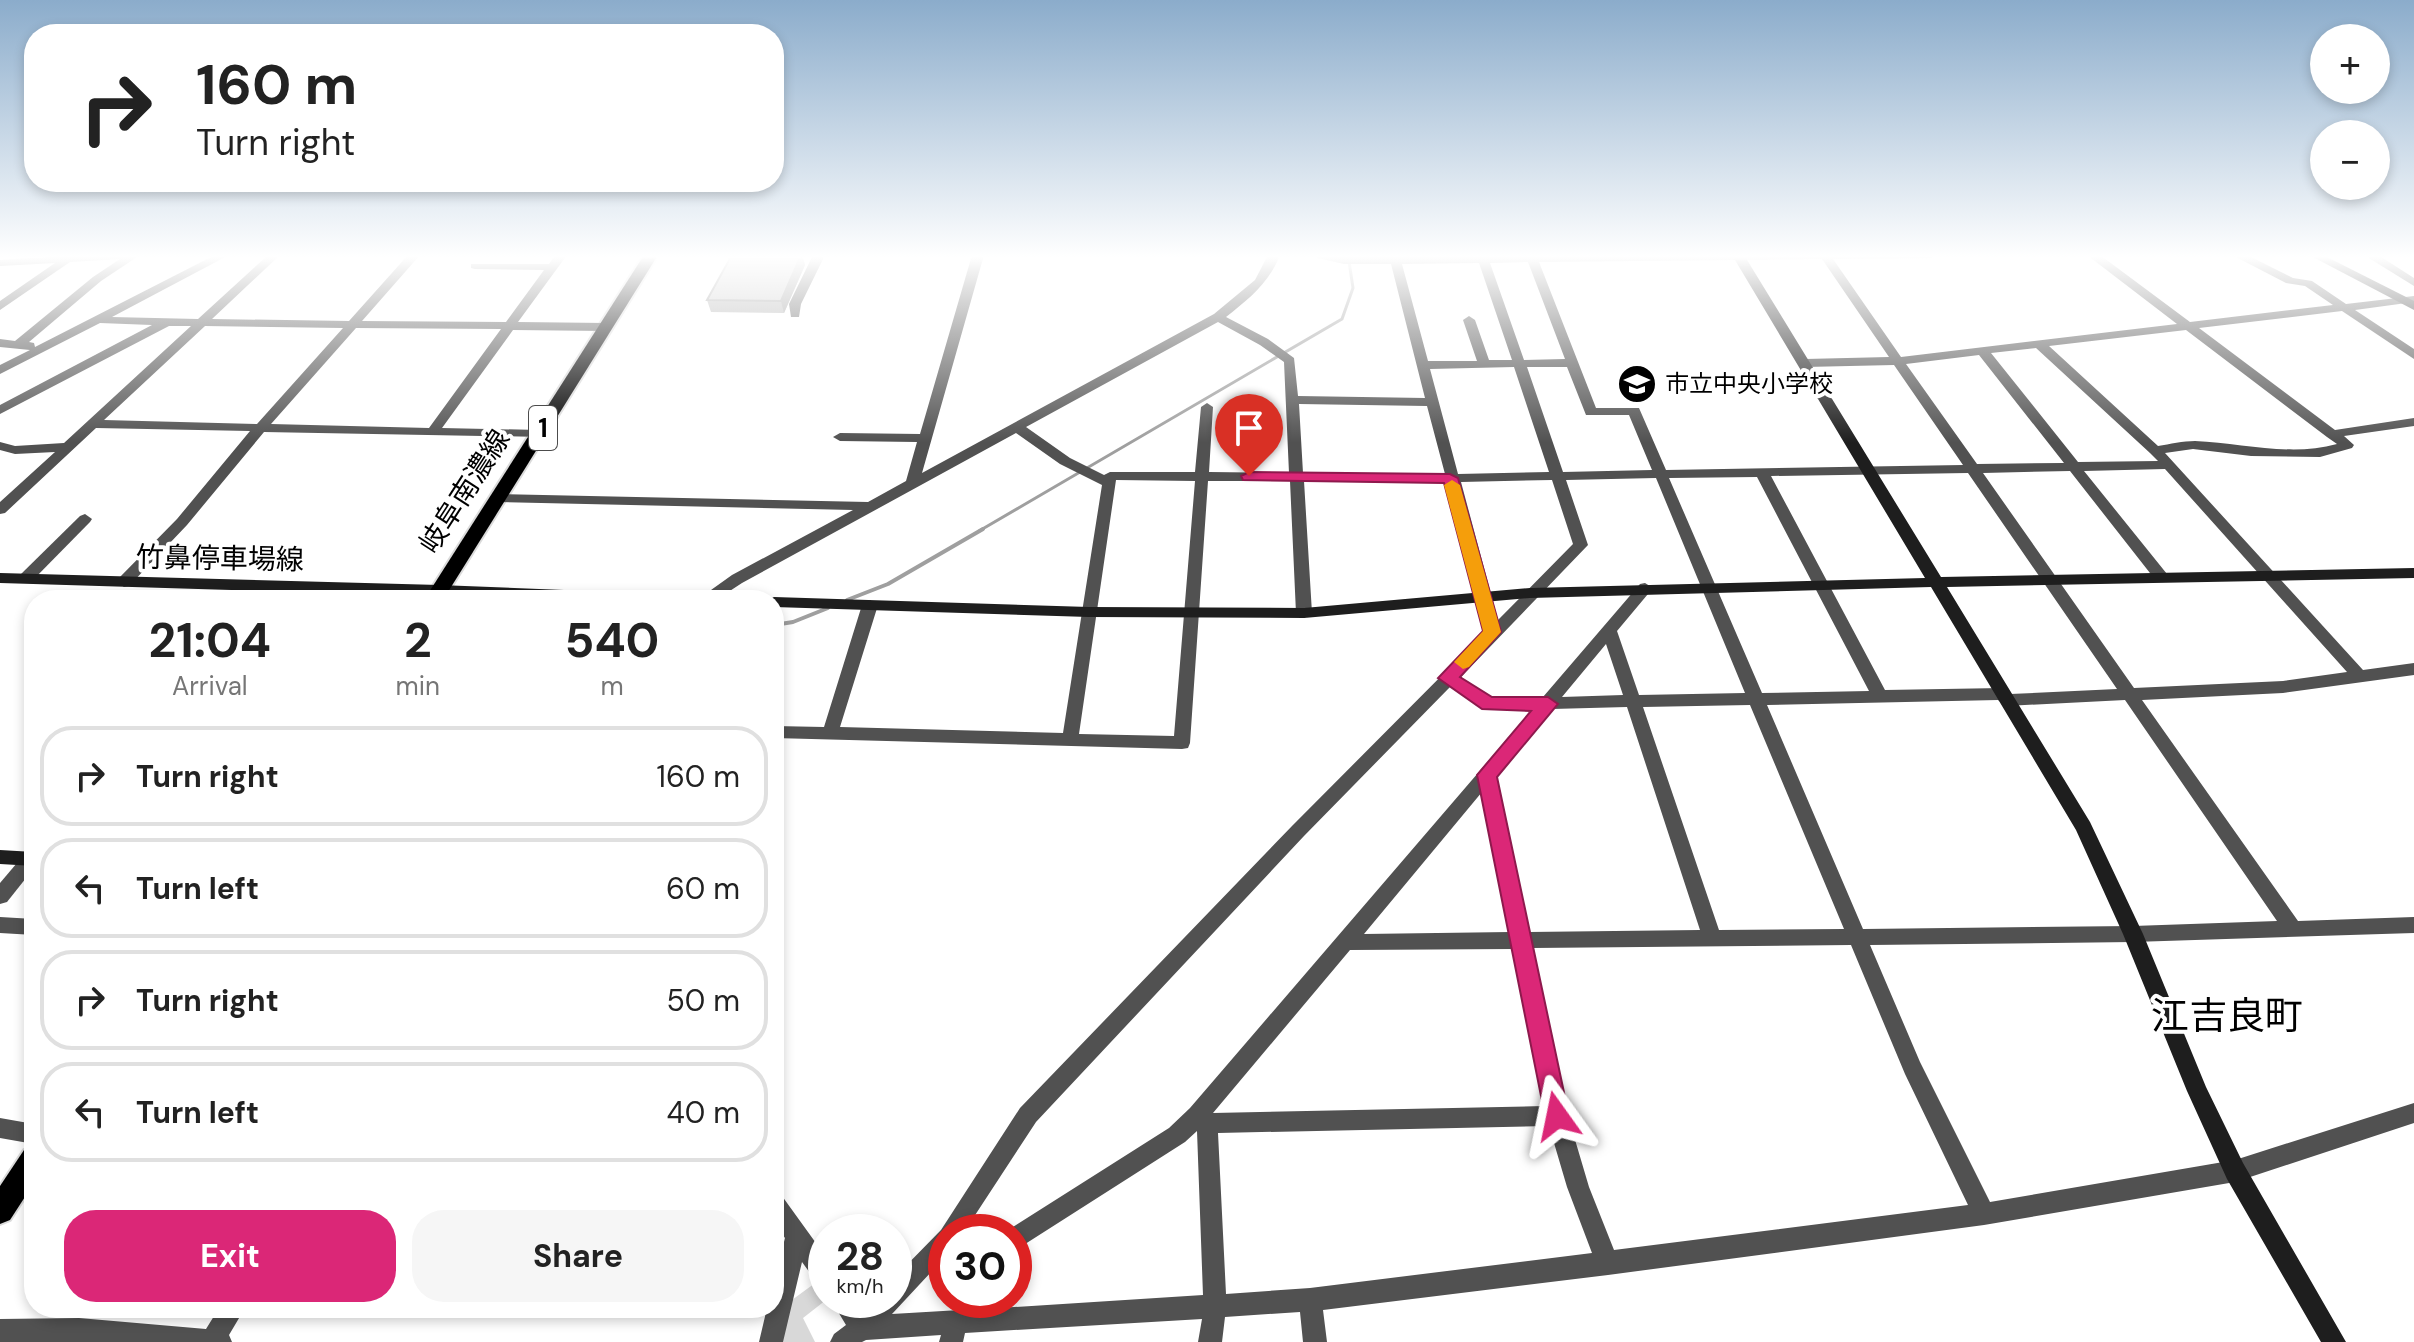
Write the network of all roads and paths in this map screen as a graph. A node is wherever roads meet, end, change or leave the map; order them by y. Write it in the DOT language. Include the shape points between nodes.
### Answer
graph roads {
  1 [pos="51,318"];
  2 [pos="102,318"];
  3 [pos="207,318"];
  4 [pos="359,318"];
  5 [pos="516,318"];
  6 [pos="612,318"];
  7 [pos="960,318"];
  8 [pos="1217,318"];
  9 [pos="1219,318"];
  10 [pos="1410,318"];
  11 [pos="1503,318"];
  12 [pos="1555,318"];
  13 [pos="1777,318"];
  14 [pos="1867,318"];
  15 [pos="2177,318"];
  16 [pos="2255,318"];
  17 [pos="2358,318"];
  18 [pos="97,320"];
  19 [pos="1469,320"];
  20 [pos="167,322"];
  21 [pos="202,322"];
  22 [pos="353,324"];
  23 [pos="2187,325"];
  24 [pos="510,326"];
  25 [pos="606,327"];
  26 [pos="0,343"];
  27 [pos="19,344"];
  28 [pos="2039,344"];
  29 [pos="43,348"];
  30 [pos="1981,349"];
  31 [pos="2414,355"];
  32 [pos="1897,361"];
  33 [pos="1518,363"];
  34 [pos="1573,363"];
  35 [pos="1805,363"];
  36 [pos="1484,364"];
  37 [pos="1422,365"];
  38 [pos="0,370"];
  39 [pos="1293,400"];
  40 [pos="1431,402"];
  41 [pos="1207,407"];
  42 [pos="0,410"];
  43 [pos="2414,422"];
  44 [pos="95,424"];
  45 [pos="261,427"];
  46 [pos="1018,428"];
  47 [pos="433,431"];
  48 [pos="539,434"];
  49 [pos="2332,434"];
  50 [pos="840,437"];
  51 [pos="926,438"];
  52 [pos="0,446"];
  53 [pos="69,447"];
  54 [pos="2155,450"];
  55 [pos="2169,465"];
  56 [pos="2074,467"];
  57 [pos="1973,469"];
  58 [pos="1869,471"];
  59 [pos="1762,473"];
  60 [pos="1661,474"];
  61 [pos="1201,476"];
  62 [pos="1297,476"];
  63 [pos="1555,476"];
  64 [pos="1450,478"];
  65 [pos="1102,480"];
  66 [pos="912,483"];
  67 [pos="498,498"];
  68 [pos="871,506"];
  69 [pos="0,510"];
  70 [pos="85,519"];
  71 [pos="2414,573"];
  72 [pos="2271,576"];
  73 [pos="0,578"];
  74 [pos="2162,578"];
  75 [pos="25,579"];
  76 [pos="2051,581"];
  77 [pos="124,582"];
  78 [pos="1935,583"];
  79 [pos="1821,585"];
  80 [pos="1707,586"];
  81 [pos="1645,588"];
  82 [pos="316,590"];
  83 [pos="439,590"];
  84 [pos="720,590"];
  85 [pos="1530,593"];
  86 [pos="1481,597"];
  87 [pos="784,602"];
  88 [pos="869,605"];
  89 [pos="1089,612"];
  90 [pos="1192,613"];
  91 [pos="1304,613"];
  92 [pos="1493,632"];
  93 [pos="1610,632"];
  94 [pos="2414,669"];
  95 [pos="2360,677"];
  96 [pos="1448,678"];
  97 [pos="2130,695"];
  98 [pos="1880,697"];
  99 [pos="2004,697"];
  100 [pos="1755,699"];
  101 [pos="1634,702"];
  102 [pos="1548,704"];
  103 [pos="784,732"];
  104 [pos="830,734"];
  105 [pos="1070,740"];
  106 [pos="1487,775"];
  107 [pos="0,857"];
  108 [pos="24,858"];
  109 [pos="24,868"];
  110 [pos="0,896"];
  111 [pos="0,925"];
  112 [pos="2414,925"];
  113 [pos="24,926"];
  114 [pos="2293,929"];
  115 [pos="2133,934"];
  116 [pos="1855,935"];
  117 [pos="1712,937"];
  118 [pos="1522,939"];
  119 [pos="1344,942"];
  120 [pos="2414,1113"];
  121 [pos="1557,1116"];
  122 [pos="1202,1119"];
  123 [pos="0,1128"];
  124 [pos="24,1132"];
  125 [pos="2235,1171"];
  126 [pos="24,1174"];
  127 [pos="0,1210"];
  128 [pos="963,1214"];
  129 [pos="1984,1214"];
  130 [pos="784,1217"];
  131 [pos="1032,1227"];
  132 [pos="797,1234"];
  133 [pos="808,1250"];
  134 [pos="928,1258"];
  135 [pos="1608,1264"];
  136 [pos="912,1276"];
  137 [pos="784,1288"];
  138 [pos="1310,1300"];
  139 [pos="1215,1308"];
  140 [pos="227,1318"];
  141 [pos="777,1318"];
  142 [pos="855,1318"];
  143 [pos="872,1318"];
  144 [pos="962,1321"];
  145 [pos="862,1328"];
  146 [pos="0,1331"];
  147 [pos="214,1342"];
  148 [pos="771,1342"];
  149 [pos="842,1342"];
  150 [pos="1210,1342"];
  151 [pos="1315,1342"];
  152 [pos="2334,1342"];
  1 -- 27 [label="street"];
  2 -- 18 [label="street"];
  3 -- 21 [label="street"];
  4 -- 22 [label="street"];
  5 -- 24 [label="street"];
  6 -- 25 [label="main road, 岐阜南濃線 / 1"];
  7 -- 51 [label="street"];
  8 -- 46 [label="street"];
  9 -- 39 [label="street" via="1290,361"];
  10 -- 37 [label="street"];
  11 -- 33 [label="street"];
  12 -- 34 [label="street"];
  13 -- 35 [label="street"];
  14 -- 32 [label="street"];
  15 -- 23 [label="street"];
  16 -- 23 [label="street"];
  17 -- 31 [label="street"];
  18 -- 20 [label="street"];
  18 -- 29 [label="street"];
  19 -- 36 [label="street"];
  20 -- 21 [label="street"];
  20 -- 42 [label="street"];
  21 -- 22 [label="street"];
  21 -- 44 [label="street"];
  22 -- 24 [label="street"];
  22 -- 45 [label="street"];
  23 -- 28 [label="street"];
  23 -- 49 [label="street"];
  24 -- 25 [label="street"];
  24 -- 47 [label="street"];
  25 -- 48 [label="main road, 岐阜南濃線 / 1"];
  26 -- 27 [label="street"];
  27 -- 29 [label="street"];
  28 -- 30 [label="street"];
  28 -- 54 [label="street"];
  29 -- 38 [label="street"];
  30 -- 32 [label="street"];
  30 -- 56 [label="street"];
  32 -- 35 [label="street"];
  32 -- 57 [label="street"];
  33 -- 34 [label="street"];
  33 -- 36 [label="street"];
  33 -- 63 [label="street"];
  34 -- 60 [label="street" via="1591,412 1634,411"];
  35 -- 58 [label="street"];
  36 -- 37 [label="street"];
  37 -- 40 [label="street"];
  39 -- 40 [label="street"];
  39 -- 62 [label="street"];
  40 -- 64 [label="street"];
  41 -- 61 [label="street"];
  43 -- 49 [label="street"];
  44 -- 45 [label="street"];
  44 -- 53 [label="street"];
  45 -- 47 [label="street"];
  45 -- 77 [label="street"];
  46 -- 65 [label="street"];
  46 -- 66 [label="street"];
  47 -- 48 [label="street"];
  48 -- 67 [label="main road, 岐阜南濃線 / 1"];
  49 -- 54 [label="street" via="2347,445 2320,453 2193,445"];
  50 -- 51 [label="street"];
  51 -- 66 [label="street"];
  52 -- 53 [label="street"];
  53 -- 69 [label="street"];
  54 -- 55 [label="street"];
  55 -- 56 [label="street"];
  55 -- 72 [label="street"];
  56 -- 57 [label="street"];
  56 -- 74 [label="street"];
  57 -- 58 [label="street"];
  57 -- 76 [label="street"];
  58 -- 59 [label="street"];
  58 -- 78 [label="street"];
  59 -- 60 [label="street"];
  59 -- 79 [label="street"];
  60 -- 63 [label="street"];
  60 -- 80 [label="street"];
  61 -- 62 [label="street"];
  61 -- 65 [label="street"];
  61 -- 90 [label="street"];
  62 -- 64 [label="street"];
  62 -- 91 [label="street"];
  63 -- 64 [label="street"];
  63 -- 85 [label="street" via="1581,545"];
  64 -- 86 [label="street"];
  65 -- 89 [label="street"];
  66 -- 68 [label="street"];
  67 -- 68 [label="street"];
  67 -- 83 [label="main road, 岐阜南濃線 / 1"];
  68 -- 84 [label="street"];
  70 -- 75 [label="street"];
  71 -- 72 [label="street"];
  72 -- 74 [label="street"];
  72 -- 95 [label="street"];
  73 -- 75 [label="street, 竹鼻停車場線"];
  74 -- 76 [label="street"];
  75 -- 77 [label="street, 竹鼻停車場線"];
  76 -- 78 [label="street"];
  76 -- 97 [label="street"];
  77 -- 82 [label="street, 竹鼻停車場線"];
  78 -- 79 [label="street"];
  78 -- 99 [label="street"];
  79 -- 80 [label="street"];
  79 -- 98 [label="street"];
  80 -- 81 [label="street"];
  80 -- 100 [label="street"];
  81 -- 85 [label="street"];
  81 -- 93 [label="street"];
  85 -- 86 [label="street"];
  85 -- 92 [label="street"];
  86 -- 91 [label="street"];
  86 -- 92 [label="street"];
  87 -- 88 [label="street"];
  88 -- 89 [label="street"];
  88 -- 104 [label="street"];
  89 -- 90 [label="street"];
  89 -- 105 [label="street"];
  90 -- 91 [label="street"];
  90 -- 105 [label="street" via="1182,743"];
  92 -- 96 [label="street"];
  93 -- 101 [label="street"];
  93 -- 102 [label="street"];
  94 -- 95 [label="street"];
  95 -- 97 [label="street"];
  96 -- 102 [label="street" via="1488,704"];
  96 -- 128 [label="street" via="1028,1115"];
  97 -- 99 [label="street"];
  97 -- 114 [label="street"];
  98 -- 99 [label="street"];
  98 -- 100 [label="street"];
  99 -- 115 [label="street" via="2084,827"];
  100 -- 101 [label="street"];
  100 -- 116 [label="street"];
  101 -- 102 [label="street"];
  101 -- 117 [label="street"];
  102 -- 106 [label="street"];
  103 -- 104 [label="street"];
  104 -- 105 [label="street"];
  106 -- 118 [label="street"];
  106 -- 119 [label="street"];
  107 -- 108 [label="street"];
  109 -- 110 [label="street"];
  111 -- 113 [label="street"];
  112 -- 114 [label="street"];
  114 -- 115 [label="street"];
  115 -- 116 [label="street"];
  115 -- 125 [label="street"];
  116 -- 117 [label="street"];
  116 -- 129 [label="street"];
  117 -- 118 [label="street"];
  118 -- 119 [label="street"];
  118 -- 121 [label="street"];
  119 -- 122 [label="street"];
  120 -- 125 [label="street"];
  121 -- 122 [label="street"];
  121 -- 135 [label="street"];
  122 -- 131 [label="street"];
  122 -- 139 [label="street"];
  123 -- 124 [label="street"];
  125 -- 129 [label="street"];
  125 -- 152 [label="street"];
  126 -- 127 [label="main road"];
  129 -- 135 [label="street"];
  130 -- 132 [label="street"];
  132 -- 133 [label="street"];
  132 -- 137 [label="street"];
  134 -- 136 [label="street"];
  135 -- 138 [label="street"];
  138 -- 139 [label="street"];
  138 -- 151 [label="street"];
  139 -- 144 [label="street"];
  139 -- 150 [label="street"];
  140 -- 147 [label="street"];
  141 -- 148 [label="street"];
  142 -- 145 [label="street"];
  143 -- 145 [label="street"];
  144 -- 145 [label="street"];
  145 -- 149 [label="street"];
  146 -- 147 [label="street" via="79,1330"];
}
